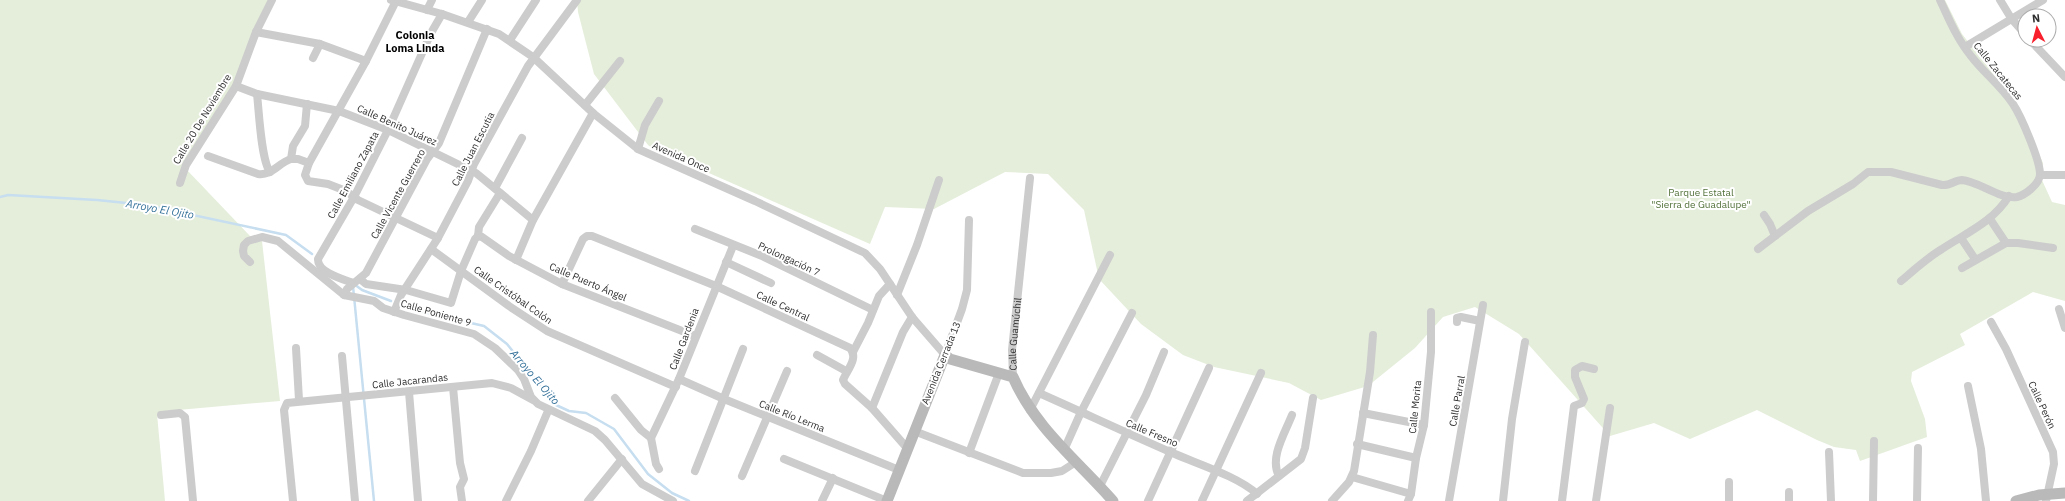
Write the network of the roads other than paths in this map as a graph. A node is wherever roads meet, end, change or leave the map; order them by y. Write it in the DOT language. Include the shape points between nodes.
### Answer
graph roads {
  1 [pos="272,0"];
  2 [pos="432,0"];
  3 [pos="482,0"];
  4 [pos="536,0"];
  5 [pos="577,0"];
  6 [pos="1940,0"];
  7 [pos="2000,0"];
  8 [pos="2043,0"];
  9 [pos="393,1"];
  10 [pos="426,10"];
  11 [pos="442,14"];
  12 [pos="2012,18"];
  13 [pos="468,22"];
  14 [pos="2017,24"];
  15 [pos="487,29"];
  16 [pos="256,32"];
  17 [pos="510,40"];
  18 [pos="320,44"];
  19 [pos="1965,47"];
  20 [pos="2038,48"];
  21 [pos="534,57"];
  22 [pos="313,58"];
  23 [pos="366,61"];
  24 [pos="620,61"];
  25 [pos="2065,77"];
  26 [pos="236,86"];
  27 [pos="257,94"];
  28 [pos="659,101"];
  29 [pos="307,104"];
  30 [pos="585,104"];
  31 [pos="339,111"];
  32 [pos="593,113"];
  33 [pos="388,130"];
  34 [pos="522,138"];
  35 [pos="638,149"];
  36 [pos="432,152"];
  37 [pos="208,156"];
  38 [pos="291,159"];
  39 [pos="309,163"];
  40 [pos="472,171"];
  41 [pos="270,172"];
  42 [pos="2040,175"];
  43 [pos="2065,175"];
  44 [pos="1030,178"];
  45 [pos="939,180"];
  46 [pos="180,183"];
  47 [pos="497,191"];
  48 [pos="2009,196"];
  49 [pos="354,197"];
  50 [pos="1764,215"];
  51 [pos="395,218"];
  52 [pos="1990,219"];
  53 [pos="533,220"];
  54 [pos="969,220"];
  55 [pos="695,229"];
  56 [pos="478,236"];
  57 [pos="1775,236"];
  58 [pos="438,238"];
  59 [pos="1960,238"];
  60 [pos="2006,243"];
  61 [pos="733,246"];
  62 [pos="2053,248"];
  63 [pos="431,249"];
  64 [pos="1758,249"];
  65 [pos="1110,255"];
  66 [pos="1975,259"];
  67 [pos="516,260"];
  68 [pos="250,262"];
  69 [pos="726,262"];
  70 [pos="1962,268"];
  71 [pos="461,271"];
  72 [pos="356,281"];
  73 [pos="1901,281"];
  74 [pos="771,283"];
  75 [pos="562,284"];
  76 [pos="890,284"];
  77 [pos="716,286"];
  78 [pos="406,290"];
  79 [pos="344,295"];
  80 [pos="897,295"];
  81 [pos="1483,305"];
  82 [pos="2059,309"];
  83 [pos="873,310"];
  84 [pos="394,312"];
  85 [pos="1430,312"];
  86 [pos="1132,313"];
  87 [pos="912,317"];
  88 [pos="1480,321"];
  89 [pos="1457,322"];
  90 [pos="1991,322"];
  91 [pos="2065,328"];
  92 [pos="1372,335"];
  93 [pos="695,336"];
  94 [pos="1525,342"];
  95 [pos="296,348"];
  96 [pos="743,349"];
  97 [pos="853,352"];
  98 [pos="1164,352"];
  99 [pos="817,355"];
  100 [pos="945,355"];
  101 [pos="342,356"];
  102 [pos="1209,368"];
  103 [pos="1594,369"];
  104 [pos="788,371"];
  105 [pos="846,371"];
  106 [pos="999,373"];
  107 [pos="1261,373"];
  108 [pos="1013,377"];
  109 [pos="678,383"];
  110 [pos="1968,386"];
  111 [pos="453,387"];
  112 [pos="409,392"];
  113 [pos="1039,393"];
  114 [pos="347,397"];
  115 [pos="615,398"];
  116 [pos="1314,398"];
  117 [pos="724,399"];
  118 [pos="300,400"];
  119 [pos="534,400"];
  120 [pos="872,408"];
  121 [pos="1610,408"];
  122 [pos="1030,410"];
  123 [pos="548,411"];
  124 [pos="1081,412"];
  125 [pos="1363,413"];
  126 [pos="161,415"];
  127 [pos="1292,415"];
  128 [pos="768,417"];
  129 [pos="1424,425"];
  130 [pos="914,431"];
  131 [pos="1125,432"];
  132 [pos="651,438"];
  133 [pos="1874,441"];
  134 [pos="1357,444"];
  135 [pos="907,448"];
  136 [pos="1918,448"];
  137 [pos="1064,450"];
  138 [pos="1170,452"];
  139 [pos="1829,452"];
  140 [pos="968,453"];
  141 [pos="1416,458"];
  142 [pos="784,459"];
  143 [pos="622,460"];
  144 [pos="1076,462"];
  145 [pos="659,469"];
  146 [pos="899,470"];
  147 [pos="695,471"];
  148 [pos="1216,471"];
  149 [pos="742,476"];
  150 [pos="1279,476"];
  151 [pos="1352,477"];
  152 [pos="832,478"];
  153 [pos="1729,482"];
  154 [pos="1100,486"];
  155 [pos="1789,492"];
  156 [pos="2065,493"];
  157 [pos="1256,494"];
  158 [pos="1409,497"];
  159 [pos="2046,498"];
  160 [pos="193,501"];
  161 [pos="293,501"];
  162 [pos="355,501"];
  163 [pos="418,501"];
  164 [pos="462,501"];
  165 [pos="506,501"];
  166 [pos="588,501"];
  167 [pos="673,501"];
  168 [pos="822,501"];
  169 [pos="887,501"];
  170 [pos="1113,501"];
  171 [pos="1148,501"];
  172 [pos="1202,501"];
  173 [pos="1247,501"];
  174 [pos="1332,501"];
  175 [pos="1449,501"];
  176 [pos="1502,501"];
  177 [pos="1562,501"];
  178 [pos="1596,501"];
  179 [pos="1729,501"];
  180 [pos="1789,501"];
  181 [pos="1831,501"];
  182 [pos="1872,501"];
  183 [pos="1917,501"];
  184 [pos="1986,501"];
  185 [pos="2016,501"];
  1 -- 16 [label="street, Calle 20 De Noviembre"];
  2 -- 10 [label="street"];
  3 -- 13 [label="street"];
  4 -- 17 [label="street"];
  5 -- 21 [label="street, Calle Juan Escutia"];
  6 -- 19 [label="street, Calle Zacatecas" via="1951,25"];
  7 -- 12 [label="street"];
  8 -- 12 [label="street"];
  9 -- 10 [label="street, Avenida Once"];
  9 -- 23 [label="street"];
  10 -- 11 [label="street, Avenida Once"];
  11 -- 13 [label="street, Avenida Once"];
  11 -- 33 [label="street, Calle Emiliano Zapata"];
  12 -- 14 [label="street"];
  12 -- 19 [label="street"];
  13 -- 15 [label="street, Avenida Once"];
  15 -- 17 [label="street, Avenida Once"];
  15 -- 36 [label="street, Calle Vicente Guerrero" via="439,143"];
  16 -- 18 [label="street"];
  16 -- 26 [label="street, Calle 20 De Noviembre"];
  17 -- 21 [label="street, Avenida Once"];
  18 -- 22 [label="street"];
  18 -- 23 [label="street"];
  19 -- 42 [label="street, Calle Zacatecas" via="2013,103"];
  20 -- 25 [label="street"];
  21 -- 30 [label="street, Avenida Once"];
  21 -- 40 [label="street, Calle Juan Escutia"];
  23 -- 31 [label="street"];
  24 -- 30 [label="street"];
  26 -- 27 [label="street, Calle Benito Juárez"];
  26 -- 46 [label="street, Calle 20 De Noviembre" via="186,165"];
  27 -- 29 [label="street, Calle Benito Juárez"];
  27 -- 41 [label="street" via="266,165"];
  28 -- 35 [label="street" via="645,125"];
  29 -- 31 [label="street, Calle Benito Juárez"];
  29 -- 38 [label="street" via="305,126 293,146"];
  30 -- 32 [label="street, Avenida Once"];
  31 -- 33 [label="street, Calle Benito Juárez"];
  31 -- 39 [label="street"];
  32 -- 35 [label="street, Avenida Once"];
  32 -- 53 [label="street"];
  33 -- 36 [label="street, Calle Benito Juárez"];
  33 -- 49 [label="street, Calle Emiliano Zapata"];
  34 -- 47 [label="street"];
  35 -- 76 [label="street, Avenida Once" via="858,248 872,259"];
  36 -- 40 [label="street, Calle Benito Juárez"];
  36 -- 51 [label="street, Calle Vicente Guerrero"];
  37 -- 41 [label="street" via="258,174"];
  38 -- 39 [label="street"];
  38 -- 41 [label="street"];
  39 -- 49 [label="street" via="305,175 308,181 328,184"];
  40 -- 47 [label="street, Calle Benito Juárez"];
  40 -- 58 [label="street, Calle Juan Escutia"];
  42 -- 43 [label="street"];
  42 -- 48 [label="street" via="2034,186 2019,196"];
  44 -- 108 [label="street, Calle Guamúchil" via="1012,350"];
  45 -- 80 [label="street"];
  47 -- 53 [label="street, Calle Benito Juárez"];
  47 -- 56 [label="street" via="479,227"];
  48 -- 52 [label="street"];
  48 -- 57 [label="street" via="1962,180 1947,185 1891,172 1868,172"];
  49 -- 51 [label="street"];
  49 -- 72 [label="street, Calle Emiliano Zapata" via="318,261 324,270"];
  50 -- 57 [label="street"];
  51 -- 58 [label="street"];
  51 -- 72 [label="street, Calle Vicente Guerrero" via="366,273"];
  52 -- 59 [label="street"];
  52 -- 60 [label="street"];
  53 -- 67 [label="street"];
  54 -- 100 [label="street, Avenida Cerrada 13" via="967,290"];
  55 -- 61 [label="street, Prolongación 7"];
  56 -- 67 [label="street, Calle Puerto Ángel"];
  56 -- 71 [label="street"];
  57 -- 64 [label="street"];
  58 -- 63 [label="street, Calle Juan Escutia"];
  59 -- 66 [label="street"];
  59 -- 73 [label="street" via="1941,249"];
  60 -- 62 [label="street"];
  60 -- 66 [label="street"];
  61 -- 69 [label="street, Calle Gardenia"];
  61 -- 83 [label="street, Prolongación 7" via="762,256"];
  63 -- 71 [label="street, Calle Cristóbal Colón"];
  63 -- 78 [label="street, Calle Juan Escutia"];
  65 -- 113 [label="street"];
  66 -- 70 [label="street"];
  67 -- 75 [label="street, Calle Puerto Ángel"];
  68 -- 79 [label="street, Calle Poniente 9" via="243,251 248,241 262,237 278,241"];
  69 -- 74 [label="street"];
  69 -- 77 [label="street, Calle Gardenia"];
  71 -- 78 [label="street, Calle Emiliano Zapata" via="451,304"];
  71 -- 109 [label="street, Calle Cristóbal Colón" via="547,331"];
  72 -- 78 [label="street, Calle Emiliano Zapata"];
  72 -- 79 [label="street, Calle Vicente Guerrero"];
  75 -- 77 [label="street, Calle Central" via="583,239 592,236"];
  75 -- 93 [label="street, Calle Puerto Ángel"];
  76 -- 80 [label="street, Avenida Once"];
  76 -- 83 [label="street" via="879,296"];
  77 -- 93 [label="street, Calle Gardenia"];
  77 -- 97 [label="street, Calle Central" via="850,348"];
  78 -- 84 [label="street, Calle Juan Escutia"];
  79 -- 84 [label="street, Calle Poniente 9" via="374,302"];
  80 -- 87 [label="street, Avenida Once"];
  81 -- 88 [label="street, Calle Parral"];
  82 -- 91 [label="street"];
  83 -- 97 [label="street"];
  84 -- 119 [label="street, Calle Poniente 9" via="467,331 483,339 518,370"];
  85 -- 129 [label="street, Calle Morita" via="1431,352"];
  86 -- 124 [label="street"];
  87 -- 100 [label="street, Avenida Once"];
  87 -- 120 [label="street" via="903,332"];
  88 -- 89 [label="street" via="1461,317 1457,318"];
  88 -- 175 [label="street, Calle Parral"];
  90 -- 159 [label="street, Calle Perón" via="2053,452 2054,464"];
  92 -- 125 [label="street" via="1370,372"];
  93 -- 109 [label="street, Calle Gardenia"];
  94 -- 176 [label="street"];
  95 -- 118 [label="street"];
  96 -- 117 [label="street"];
  97 -- 105 [label="street" via="854,358"];
  98 -- 131 [label="street" via="1146,395"];
  99 -- 105 [label="street"];
  100 -- 106 [label="street" via="950,359"];
  100 -- 130 [label="street, Avenida Cerrada 13"];
  101 -- 114 [label="street"];
  102 -- 138 [label="street"];
  103 -- 177 [label="street" via="1582,366 1575,370 1575,377 1584,399 1572,410 1572,432"];
  104 -- 128 [label="street"];
  105 -- 120 [label="street" via="844,384"];
  106 -- 108 [label="street"];
  106 -- 140 [label="street"];
  107 -- 148 [label="street"];
  108 -- 122 [label="street, Calle Guamúchil"];
  109 -- 117 [label="street, Calle Río Lerma"];
  109 -- 132 [label="street, Calle Gardenia"];
  110 -- 184 [label="street" via="1981,448"];
  111 -- 112 [label="street, Calle Jacarandas"];
  111 -- 119 [label="street, Calle Jacarandas" via="498,383"];
  111 -- 164 [label="street" via="464,479 460,488"];
  112 -- 114 [label="street, Calle Jacarandas"];
  112 -- 163 [label="street"];
  113 -- 122 [label="street"];
  113 -- 124 [label="street, Calle Fresno"];
  114 -- 118 [label="street, Calle Jacarandas"];
  114 -- 162 [label="street"];
  115 -- 132 [label="street" via="641,430"];
  116 -- 150 [label="street" via="1303,455"];
  117 -- 128 [label="street, Calle Río Lerma"];
  117 -- 147 [label="street"];
  118 -- 161 [label="street, Calle Jacarandas" via="285,404 284,410"];
  119 -- 123 [label="street, Calle Poniente 9"];
  120 -- 135 [label="street"];
  121 -- 178 [label="street"];
  122 -- 137 [label="street, Calle Guamúchil"];
  123 -- 143 [label="street, Calle Poniente 9" via="595,431"];
  123 -- 165 [label="street"];
  124 -- 131 [label="street, Calle Fresno"];
  124 -- 137 [label="street"];
  125 -- 129 [label="street"];
  125 -- 134 [label="street"];
  126 -- 160 [label="street" via="184,415"];
  127 -- 150 [label="street" via="1275,461"];
  128 -- 146 [label="street, Calle Río Lerma"];
  128 -- 149 [label="street"];
  129 -- 141 [label="street, Calle Morita"];
  130 -- 135 [label="street, Avenida Cerrada 13"];
  130 -- 140 [label="street"];
  131 -- 138 [label="street, Calle Fresno"];
  131 -- 154 [label="street"];
  132 -- 145 [label="street"];
  133 -- 182 [label="street"];
  134 -- 141 [label="street"];
  134 -- 151 [label="street" via="1356,464"];
  135 -- 146 [label="street, Avenida Cerrada 13"];
  136 -- 183 [label="street"];
  137 -- 144 [label="street, Calle Guamúchil"];
  138 -- 148 [label="street, Calle Fresno"];
  138 -- 171 [label="street"];
  139 -- 181 [label="street"];
  140 -- 144 [label="street" via="1031,474 1062,471"];
  141 -- 158 [label="street, Calle Morita"];
  142 -- 152 [label="street"];
  143 -- 166 [label="street"];
  143 -- 167 [label="street, Calle Poniente 9" via="642,484"];
  144 -- 154 [label="street, Calle Guamúchil"];
  146 -- 169 [label="street, Avenida Cerrada 13"];
  148 -- 157 [label="street, Calle Fresno" via="1247,486"];
  148 -- 172 [label="street"];
  150 -- 157 [label="street"];
  151 -- 158 [label="street"];
  151 -- 174 [label="street"];
  152 -- 168 [label="street"];
  152 -- 169 [label="street"];
  153 -- 179 [label="street"];
  154 -- 170 [label="street, Calle Guamúchil"];
  155 -- 180 [label="street"];
  156 -- 159 [label="street"];
  157 -- 173 [label="street"];
  159 -- 185 [label="street"];
}
